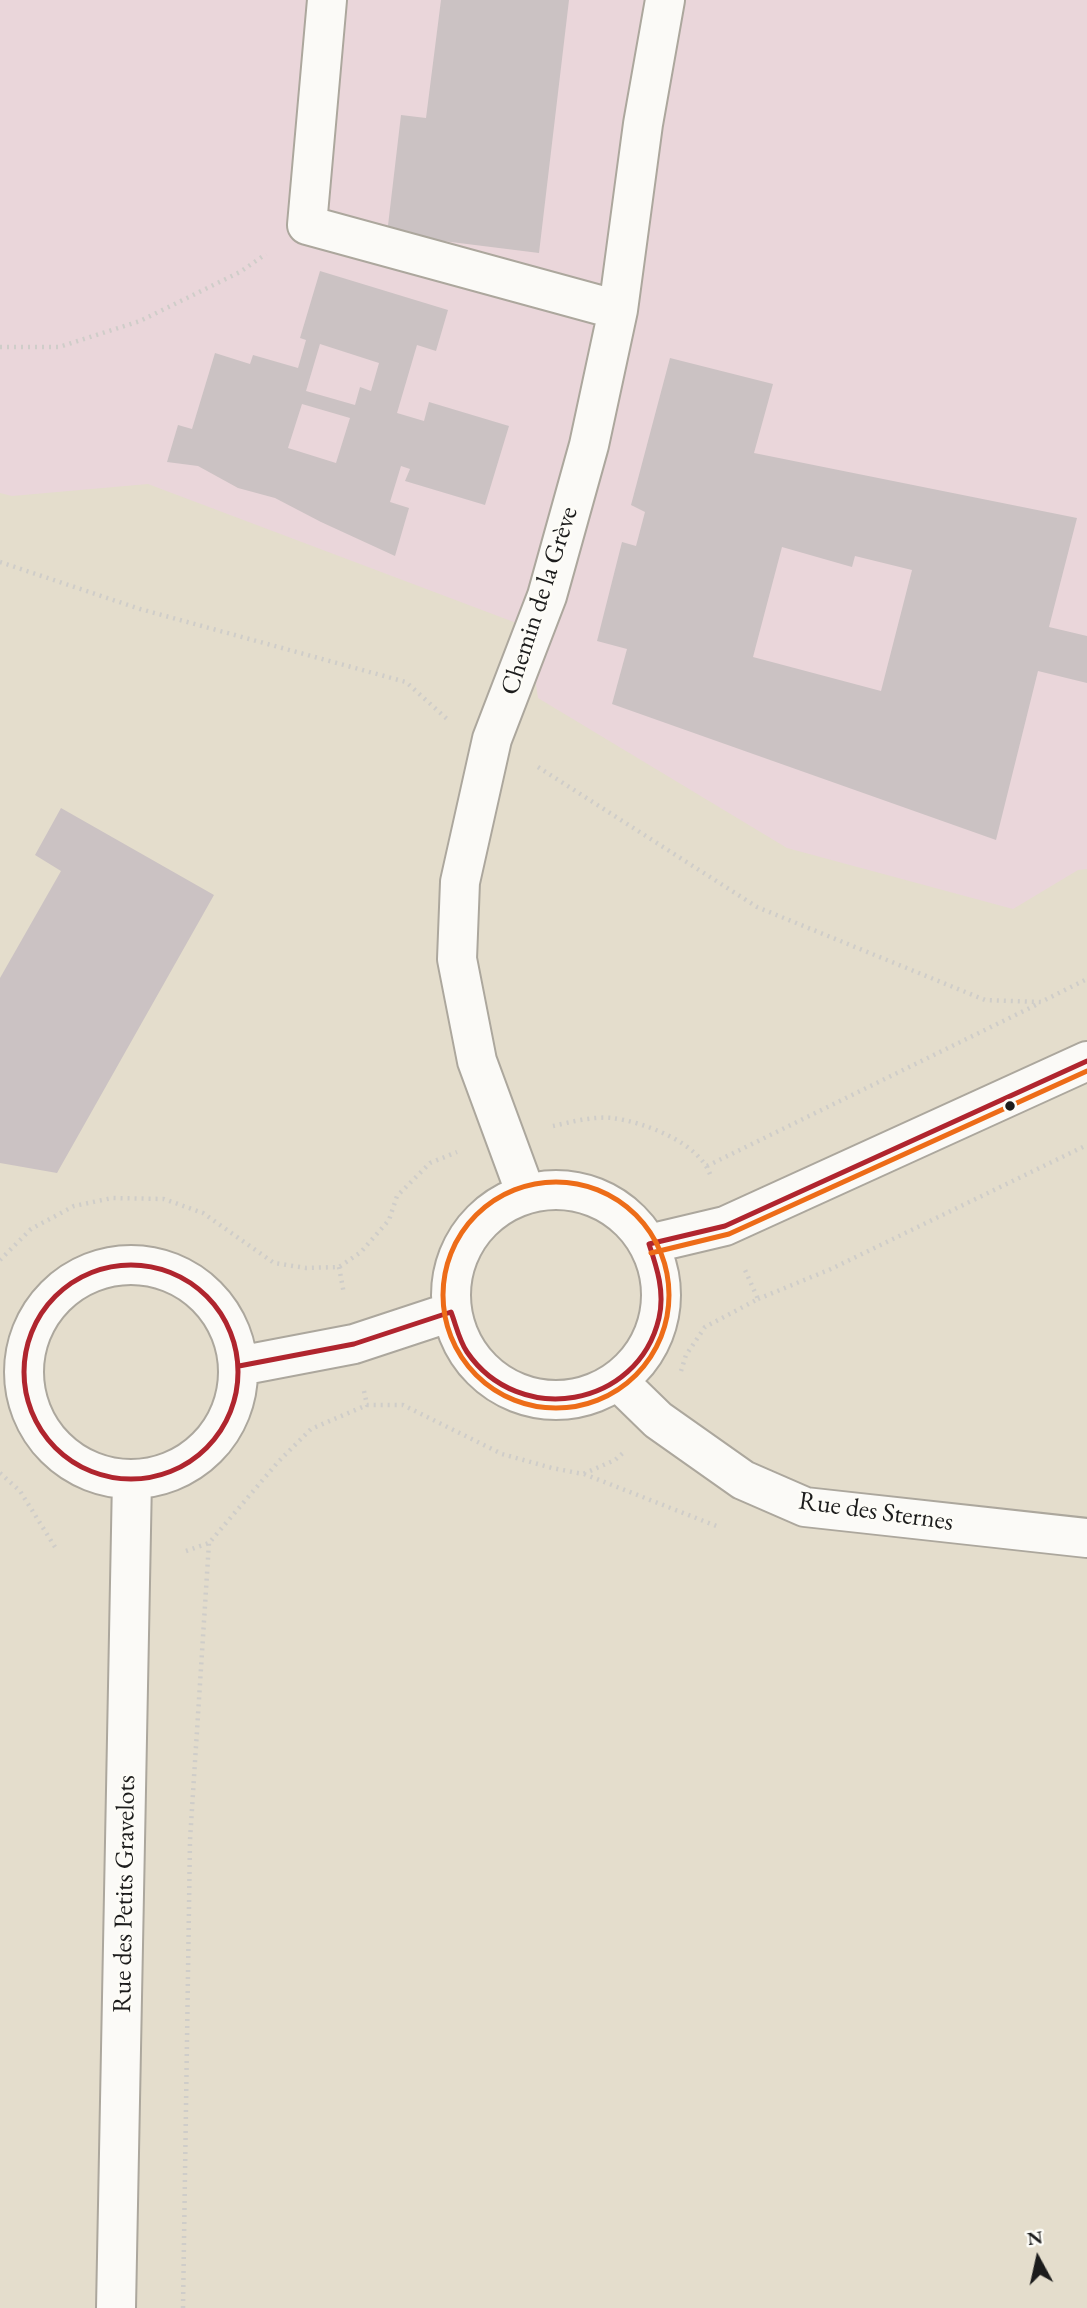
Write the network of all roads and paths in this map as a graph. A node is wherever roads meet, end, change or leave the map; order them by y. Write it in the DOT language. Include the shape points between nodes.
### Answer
graph roads {
  1 [pos="327,0"];
  2 [pos="665,0"];
  3 [pos="307,225"];
  4 [pos="618,310"];
  5 [pos="0,347"];
  6 [pos="0,562"];
  7 [pos="492,739"];
  8 [pos="1087,979"];
  9 [pos="1041,1002"];
  10 [pos="1087,1061"];
  11 [pos="506,1139"];
  12 [pos="1087,1145"];
  13 [pos="707,1166"];
  14 [pos="526,1194"];
  15 [pos="725,1226"];
  16 [pos="649,1244"];
  17 [pos="0,1260"];
  18 [pos="339,1267"];
  19 [pos="758,1299"];
  20 [pos="452,1312"];
  21 [pos="354,1344"];
  22 [pos="239,1366"];
  23 [pos="11,1372"];
  24 [pos="618,1381"];
  25 [pos="367,1405"];
  26 [pos="658,1420"];
  27 [pos="0,1473"];
  28 [pos="132,1479"];
  29 [pos="1087,1538"];
  30 [pos="209,1543"];
  31 [pos="55,1547"];
  32 [pos="186,1551"];
  33 [pos="116,2308"];
  34 [pos="183,2308"];
  1 -- 3 [label="street"];
  2 -- 4 [label="street, Chemin de la Grève"];
  3 -- 4 [label="street"];
  3 -- 5 [label="path" via="240,272 140,321 60,347"];
  4 -- 7 [label="street, Chemin de la Grève" via="589,445 547,596"];
  6 -- 7 [label="path" via="141,609 406,682 447,719"];
  7 -- 9 [label="path" via="757,907 985,1000"];
  7 -- 11 [label="street, Chemin de la Grève" via="460,882 457,959 477,1061"];
  8 -- 9 [label="path"];
  9 -- 13 [label="path"];
  10 -- 15 [label="street"];
  11 -- 13 [label="path" via="549,1126 611,1118 656,1130 681,1143"];
  11 -- 14 [label="street, Chemin de la Grève"];
  11 -- 18 [label="path" via="465,1148 430,1163 397,1196 389,1220 361,1252"];
  12 -- 19 [label="path" via="831,1269"];
  13 -- 15 [label="path"];
  14 -- 16 [label="street" via="562,1190 597,1198 627,1217"];
  14 -- 20 [label="street" via="492,1210 466,1238 452,1274"];
  15 -- 16 [label="street"];
  15 -- 19 [label="path"];
  16 -- 24 [label="street" via="661,1280 659,1318 645,1354"];
  17 -- 18 [label="path" via="31,1230 74,1206 112,1198 164,1199 203,1213 274,1262 306,1268"];
  18 -- 21 [label="path"];
  19 -- 26 [label="path" via="705,1327 686,1355 676,1388"];
  20 -- 21 [label="street"];
  20 -- 24 [label="street" via="466,1352 496,1382 536,1399 579,1398"];
  21 -- 22 [label="street"];
  21 -- 25 [label="path"];
  22 -- 23 [label="street" via="230,1330 210,1299 181,1277 133,1265 109,1266 74,1280 47,1304"];
  22 -- 28 [label="street" via="235,1401 220,1432 197,1458 166,1474"];
  23 -- 28 [label="street" via="44,1436 68,1460 99,1475"];
  24 -- 26 [label="street, Rue des Sternes"];
  25 -- 26 [label="path" via="403,1405 502,1454 583,1474 615,1460"];
  25 -- 30 [label="path" via="312,1429"];
  26 -- 29 [label="street, Rue des Sternes" via="743,1480 805,1507"];
  27 -- 31 [label="path" via="20,1491"];
  28 -- 33 [label="street, Rue des Petits Gravelots"];
  30 -- 32 [label="path"];
  30 -- 34 [label="path" via="190,1840"];
}
